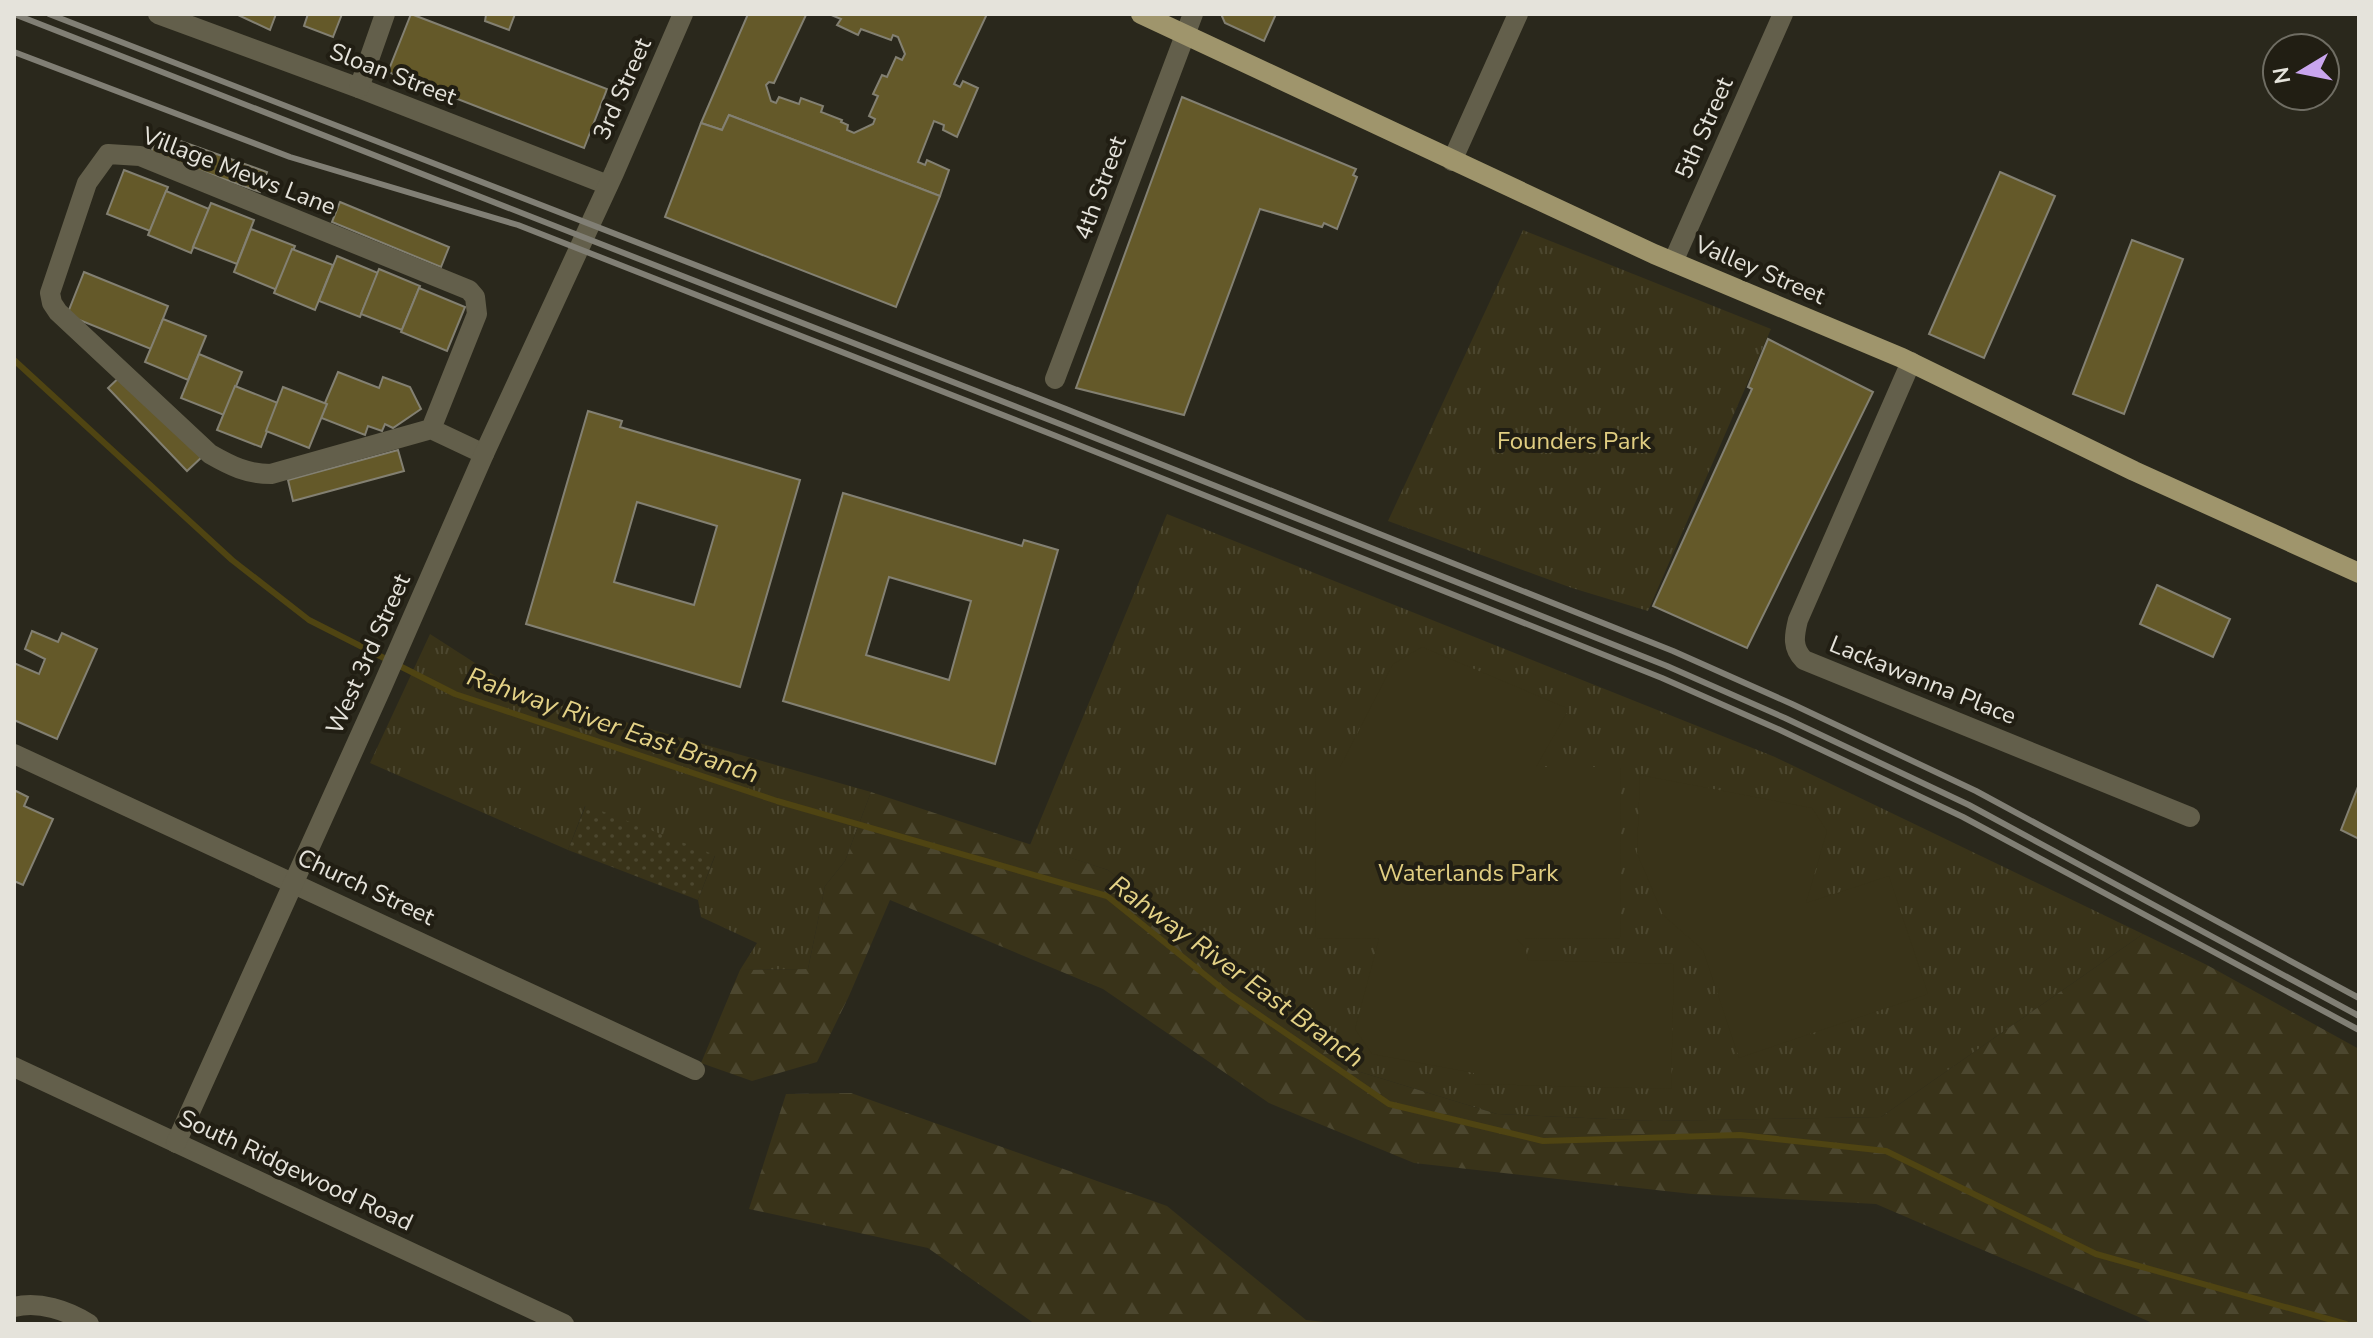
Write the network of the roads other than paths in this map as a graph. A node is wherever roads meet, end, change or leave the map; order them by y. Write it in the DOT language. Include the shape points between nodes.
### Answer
graph roads {
  1 [pos="158,14"];
  2 [pos="385,14"];
  3 [pos="683,14"];
  4 [pos="1141,14"];
  5 [pos="1193,14"];
  6 [pos="1518,14"];
  7 [pos="1783,14"];
  8 [pos="1185,34"];
  9 [pos="359,88"];
  10 [pos="1452,161"];
  11 [pos="608,185"];
  12 [pos="1673,262"];
  13 [pos="1911,362"];
  14 [pos="1055,379"];
  15 [pos="431,429"];
  16 [pos="484,454"];
  17 [pos="2359,573"];
  18 [pos="14,754"];
  19 [pos="2190,817"];
  20 [pos="294,882"];
  21 [pos="14,1067"];
  22 [pos="695,1070"];
  23 [pos="176,1143"];
  24 [pos="14,1307"];
  25 [pos="558,1323"];
  26 [pos="89,1324"];
  1 -- 9 [label="street, Sloan Street"];
  2 -- 9 [label="street"];
  3 -- 11 [label="street, 3rd Street"];
  4 -- 8 [label="main road, Valley Street"];
  5 -- 8 [label="street, 4th Street"];
  6 -- 10 [label="street"];
  7 -- 12 [label="street, 5th Street"];
  8 -- 10 [label="main road, Valley Street"];
  8 -- 14 [label="street, 4th Street"];
  9 -- 11 [label="street, Sloan Street"];
  10 -- 12 [label="main road, Valley Street"];
  11 -- 16 [label="street, West 3rd Street"];
  12 -- 13 [label="main road, Valley Street"];
  13 -- 17 [label="main road, Valley Street"];
  13 -- 19 [label="street, Lackawanna Place" via="1798,620 1796,651 1804,660"];
  15 -- 15 [label="street, Village Mews Lane" via="271,474 235,469 210,454 52,303 50,293 87,183 108,154 140,156 469,290 477,314"];
  15 -- 16 [label="street"];
  16 -- 20 [label="street, West 3rd Street"];
  18 -- 20 [label="street, Church Street"];
  20 -- 22 [label="street, Church Street"];
  20 -- 23 [label="street, West 3rd Street"];
  21 -- 23 [label="street, South Ridgewood Road"];
  23 -- 25 [label="street, South Ridgewood Road"];
  24 -- 26 [label="street" via="31,1303"];
}
